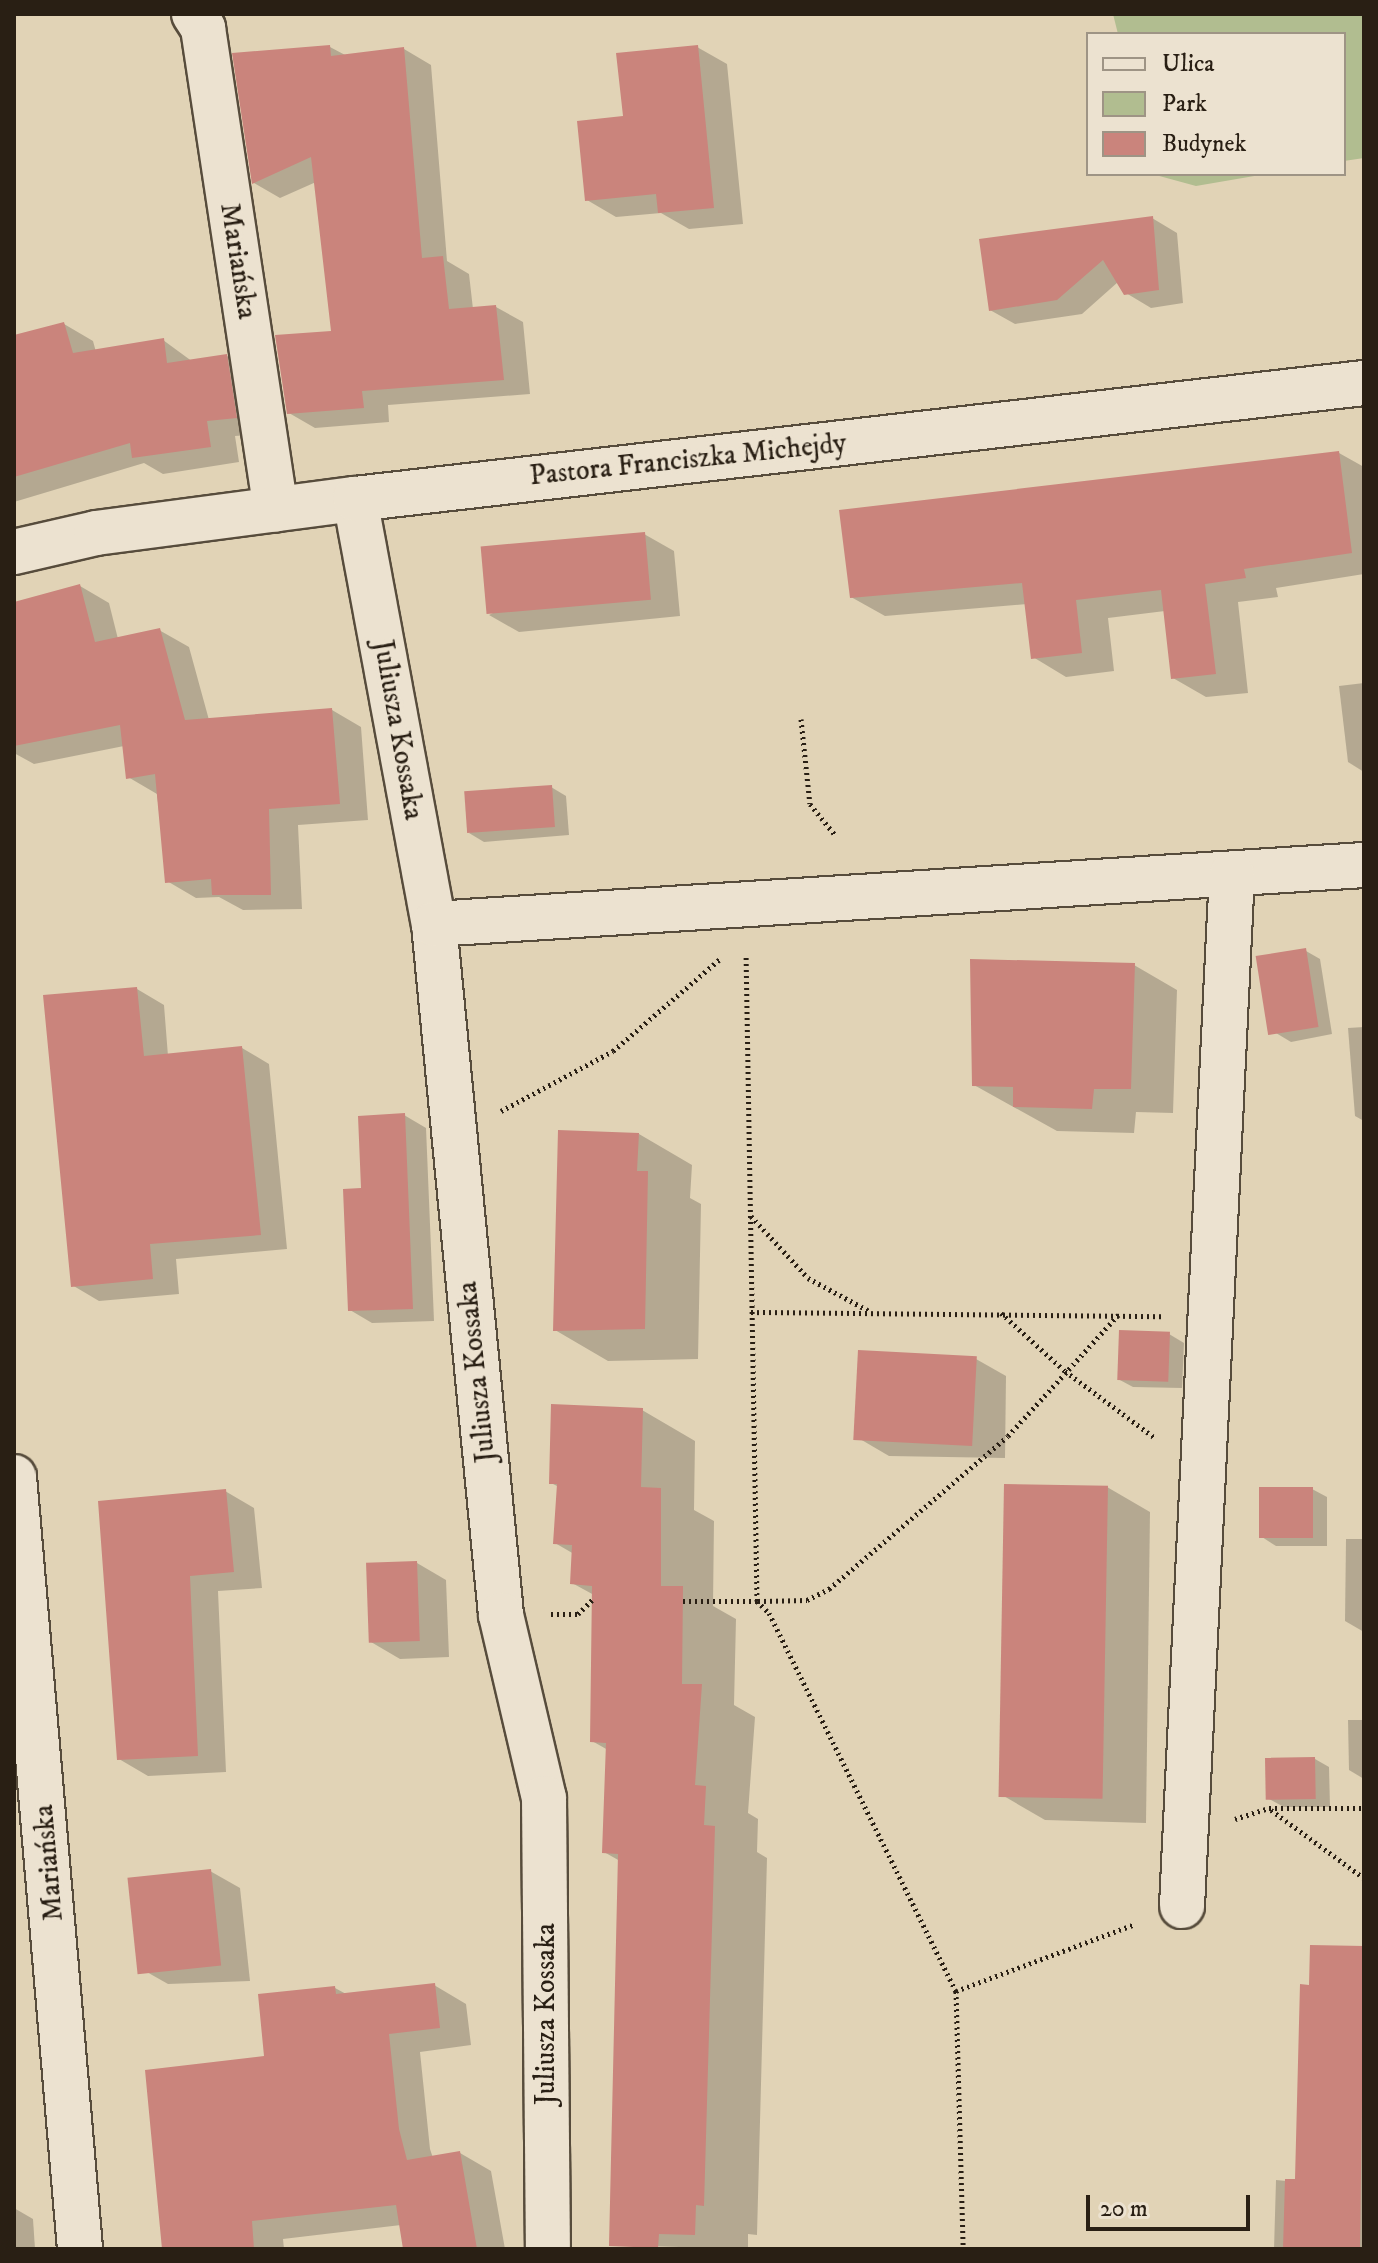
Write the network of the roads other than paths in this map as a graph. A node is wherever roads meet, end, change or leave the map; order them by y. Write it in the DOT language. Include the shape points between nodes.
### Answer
graph roads {
  1 [pos="194,14"];
  2 [pos="1364,383"];
  3 [pos="355,499"];
  4 [pos="276,509"];
  5 [pos="14,552"];
  6 [pos="1364,865"];
  7 [pos="1232,874"];
  8 [pos="434,924"];
  9 [pos="14,1477"];
  10 [pos="1182,1906"];
  11 [pos="80,2249"];
  12 [pos="548,2249"];
  1 -- 4 [label="street, Mariańska" via="203,28"];
  2 -- 3 [label="street, Pastora Franciszka Michejdy"];
  3 -- 4 [label="street, Pastora Franciszka Michejdy"];
  3 -- 8 [label="street, Juliusza Kossaka"];
  4 -- 5 [label="street, Pastora Franciszka Michejdy" via="96,533"];
  6 -- 7 [label="street"];
  7 -- 8 [label="street" via="745,921"];
  7 -- 10 [label="street"];
  8 -- 12 [label="street, Juliusza Kossaka" via="501,1615 544,1798"];
  9 -- 11 [label="street, Mariańska"];
}
